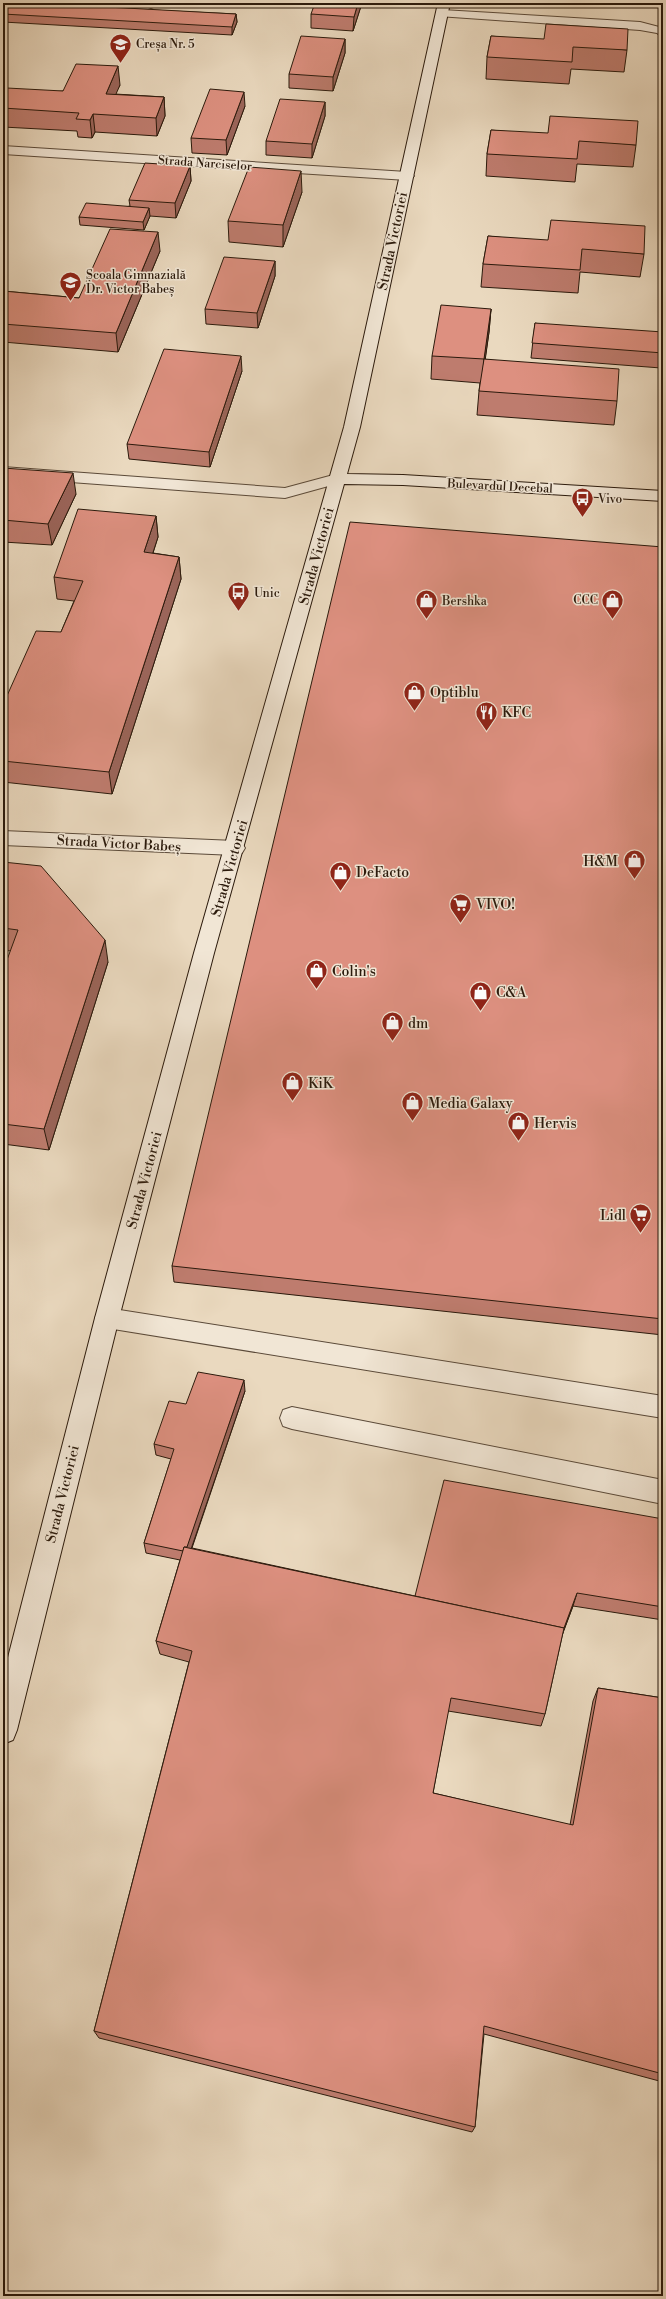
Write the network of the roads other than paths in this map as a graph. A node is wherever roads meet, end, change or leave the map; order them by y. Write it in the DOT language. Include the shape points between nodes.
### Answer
graph roads {
  1 [pos="155,3"];
  2 [pos="69,5"];
  3 [pos="443,9"];
  4 [pos="663,34"];
  5 [pos="3,150"];
  6 [pos="407,176"];
  7 [pos="3,472"];
  8 [pos="337,480"];
  9 [pos="663,496"];
  10 [pos="3,838"];
  11 [pos="236,848"];
  12 [pos="107,1318"];
  13 [pos="663,1407"];
  14 [pos="292,1418"];
  15 [pos="663,1492"];
  16 [pos="3,1730"];
  1 -- 2 [label="street" via="137,8"];
  3 -- 4 [label="street" via="548,14 640,26 662,31"];
  3 -- 6 [label="street, Strada Victoriei"];
  5 -- 6 [label="street, Strada Narciselor"];
  6 -- 8 [label="street, Strada Victoriei" via="352,427"];
  7 -- 8 [label="street, Bulevardul Decebal" via="285,493"];
  8 -- 9 [label="street, Bulevardul Decebal" via="403,480"];
  8 -- 11 [label="street, Strada Victoriei"];
  10 -- 11 [label="street, Strada Victor Babeș"];
  11 -- 12 [label="street, Strada Victoriei" via="204,953"];
  12 -- 13 [label="street"];
  12 -- 16 [label="street, Strada Victoriei"];
  14 -- 15 [label="street"];
}
